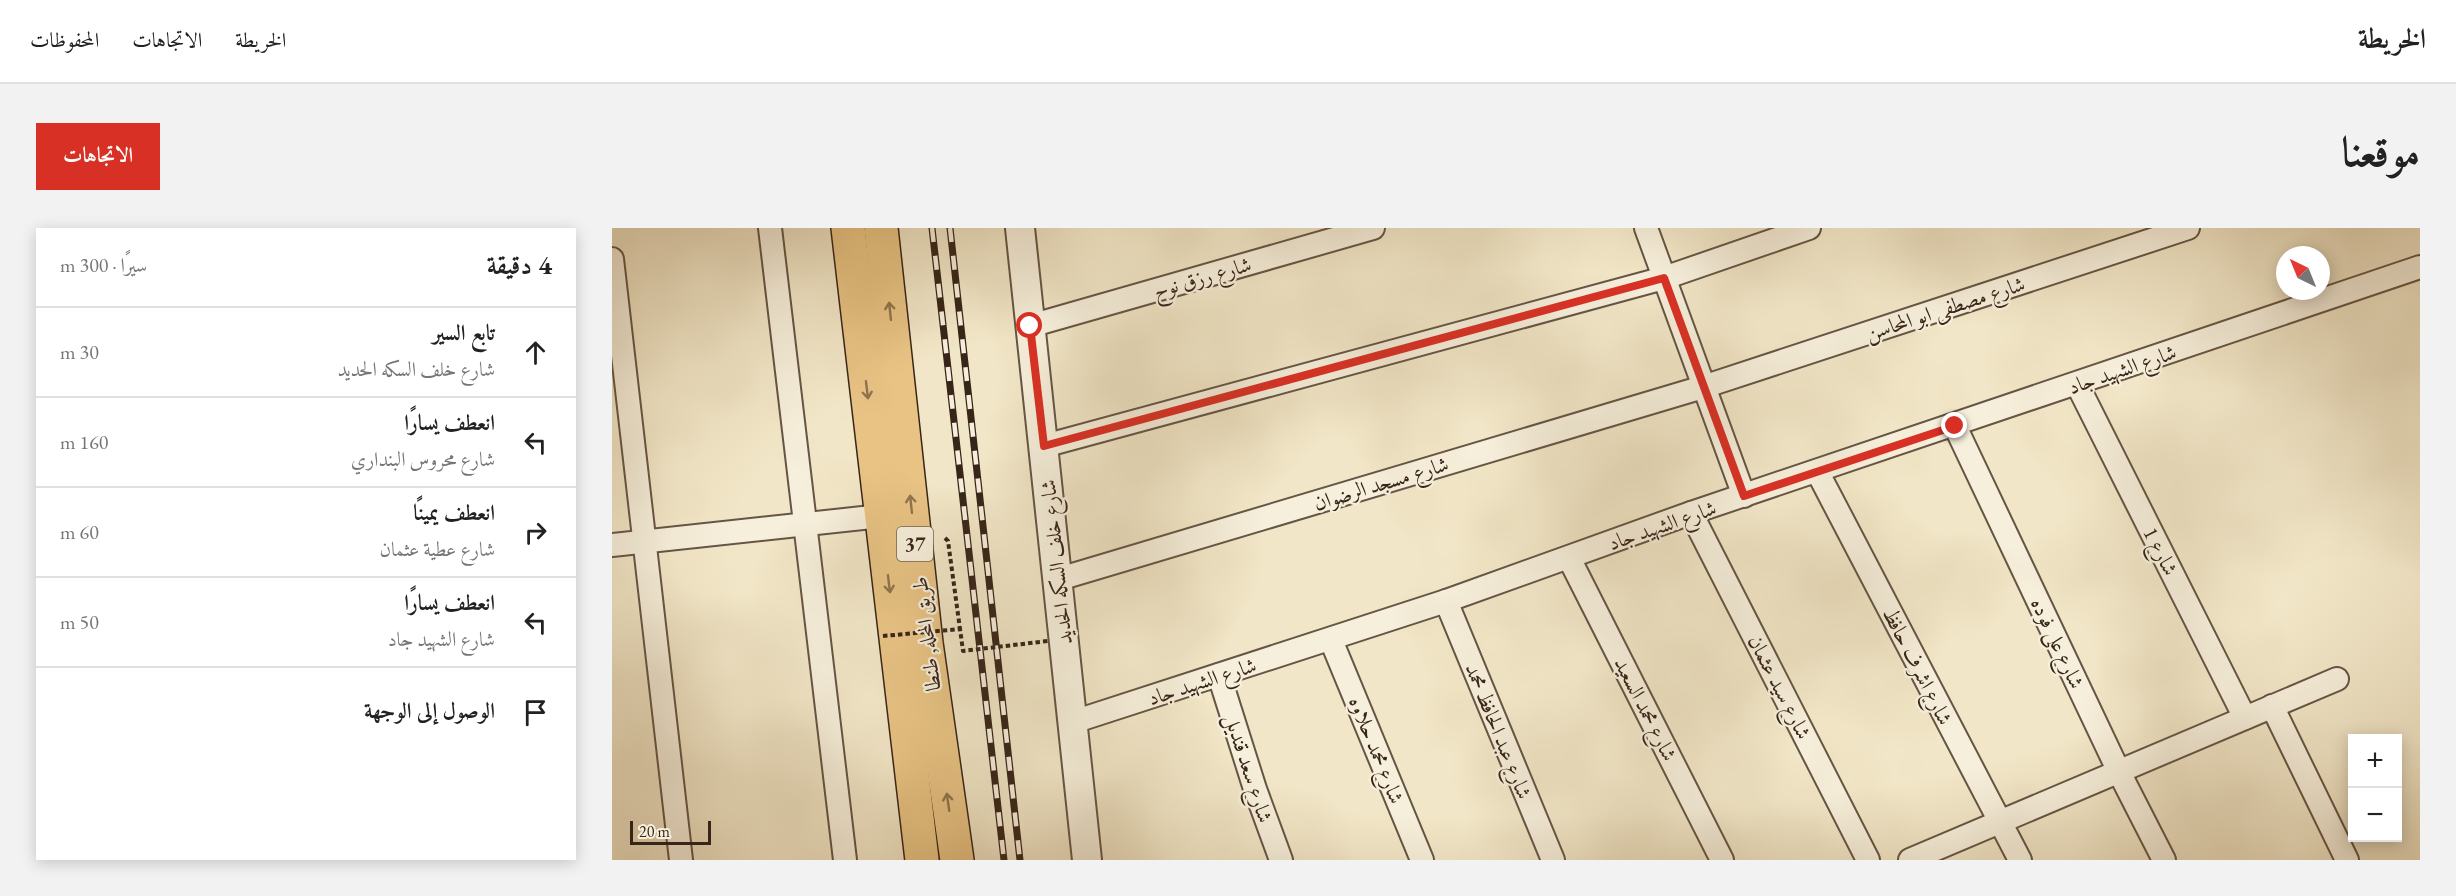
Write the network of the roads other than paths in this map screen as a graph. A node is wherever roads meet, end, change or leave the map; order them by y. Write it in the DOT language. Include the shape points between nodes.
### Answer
graph roads {
  1 [pos="770,228"];
  2 [pos="848,228"];
  3 [pos="881,228"];
  4 [pos="1020,228"];
  5 [pos="1373,228"];
  6 [pos="1646,228"];
  7 [pos="1809,228"];
  8 [pos="2188,228"];
  9 [pos="612,259"];
  10 [pos="2420,267"];
  11 [pos="1664,278"];
  12 [pos="1030,326"];
  13 [pos="2077,384"];
  14 [pos="1703,387"];
  15 [pos="1955,426"];
  16 [pos="1044,446"];
  17 [pos="1817,471"];
  18 [pos="1744,496"];
  19 [pos="1691,513"];
  20 [pos="881,516"];
  21 [pos="805,524"];
  22 [pos="644,541"];
  23 [pos="612,545"];
  24 [pos="1569,558"];
  25 [pos="1059,579"];
  26 [pos="1446,601"];
  27 [pos="1331,640"];
  28 [pos="1219,675"];
  29 [pos="2337,679"];
  30 [pos="2272,706"];
  31 [pos="2245,718"];
  32 [pos="1073,722"];
  33 [pos="2119,772"];
  34 [pos="1999,822"];
  35 [pos="681,860"];
  36 [pos="841,860"];
  37 [pos="921,860"];
  38 [pos="957,860"];
  39 [pos="1087,860"];
  40 [pos="1281,860"];
  41 [pos="1422,860"];
  42 [pos="1552,860"];
  43 [pos="1722,860"];
  44 [pos="1868,860"];
  45 [pos="1910,860"];
  46 [pos="2020,860"];
  47 [pos="2164,860"];
  48 [pos="2347,860"];
  1 -- 21 [label="street"];
  2 -- 20 [label="main road, طريق المحله, طنطا / 37, one-way"];
  38 -- 3 [label="main road, طريق المحله, طنطا / 37, one-way" via="926,643"];
  4 -- 12 [label="street, شارع خلف السكه الحديد"];
  5 -- 12 [label="street, شارع رزق نوح"];
  6 -- 11 [label="street"];
  7 -- 11 [label="street"];
  8 -- 14 [label="street, شارع مصطفى ابو المحاسن"];
  9 -- 22 [label="street"];
  10 -- 13 [label="street, شارع الشهيد جاد"];
  11 -- 14 [label="street"];
  11 -- 16 [label="street"];
  12 -- 16 [label="street, شارع خلف السكه الحديد"];
  13 -- 15 [label="street, شارع الشهيد جاد"];
  13 -- 31 [label="street, شارع 1"];
  14 -- 18 [label="street"];
  14 -- 25 [label="street, شارع مسجد الرضوان"];
  15 -- 17 [label="street, شارع الشهيد جاد"];
  15 -- 33 [label="street, شارع على فوده"];
  16 -- 25 [label="street, شارع خلف السكه الحديد"];
  17 -- 18 [label="street, شارع الشهيد جاد"];
  17 -- 34 [label="street, شارع اشرف حافظ"];
  18 -- 19 [label="street, شارع الشهيد جاد"];
  19 -- 24 [label="street, شارع الشهيد جاد"];
  19 -- 44 [label="street, شارع سيد عثمان"];
  20 -- 21 [label="street"];
  20 -- 37 [label="main road, طريق المحله, طنطا / 37, one-way"];
  21 -- 22 [label="street"];
  21 -- 36 [label="street"];
  22 -- 23 [label="street"];
  22 -- 35 [label="street"];
  24 -- 26 [label="street, شارع الشهيد جاد"];
  24 -- 43 [label="street, شارع محمد السعيد"];
  25 -- 32 [label="street, شارع خلف السكه الحديد"];
  26 -- 27 [label="street, شارع الشهيد جاد"];
  26 -- 42 [label="street, شارع عبد الحافظ محمد"];
  27 -- 28 [label="street, شارع الشهيد جاد"];
  27 -- 41 [label="street, شارع محمد حلاوه"];
  28 -- 32 [label="street, شارع الشهيد جاد"];
  28 -- 40 [label="street, شارع سعد قنديل"];
  29 -- 30 [label="street"];
  30 -- 31 [label="street"];
  30 -- 48 [label="street"];
  31 -- 33 [label="street"];
  32 -- 39 [label="street, شارع خلف السكه الحديد"];
  33 -- 34 [label="street"];
  33 -- 47 [label="street, شارع على فوده"];
  34 -- 45 [label="street"];
  34 -- 46 [label="street, شارع اشرف حافظ"];
}
